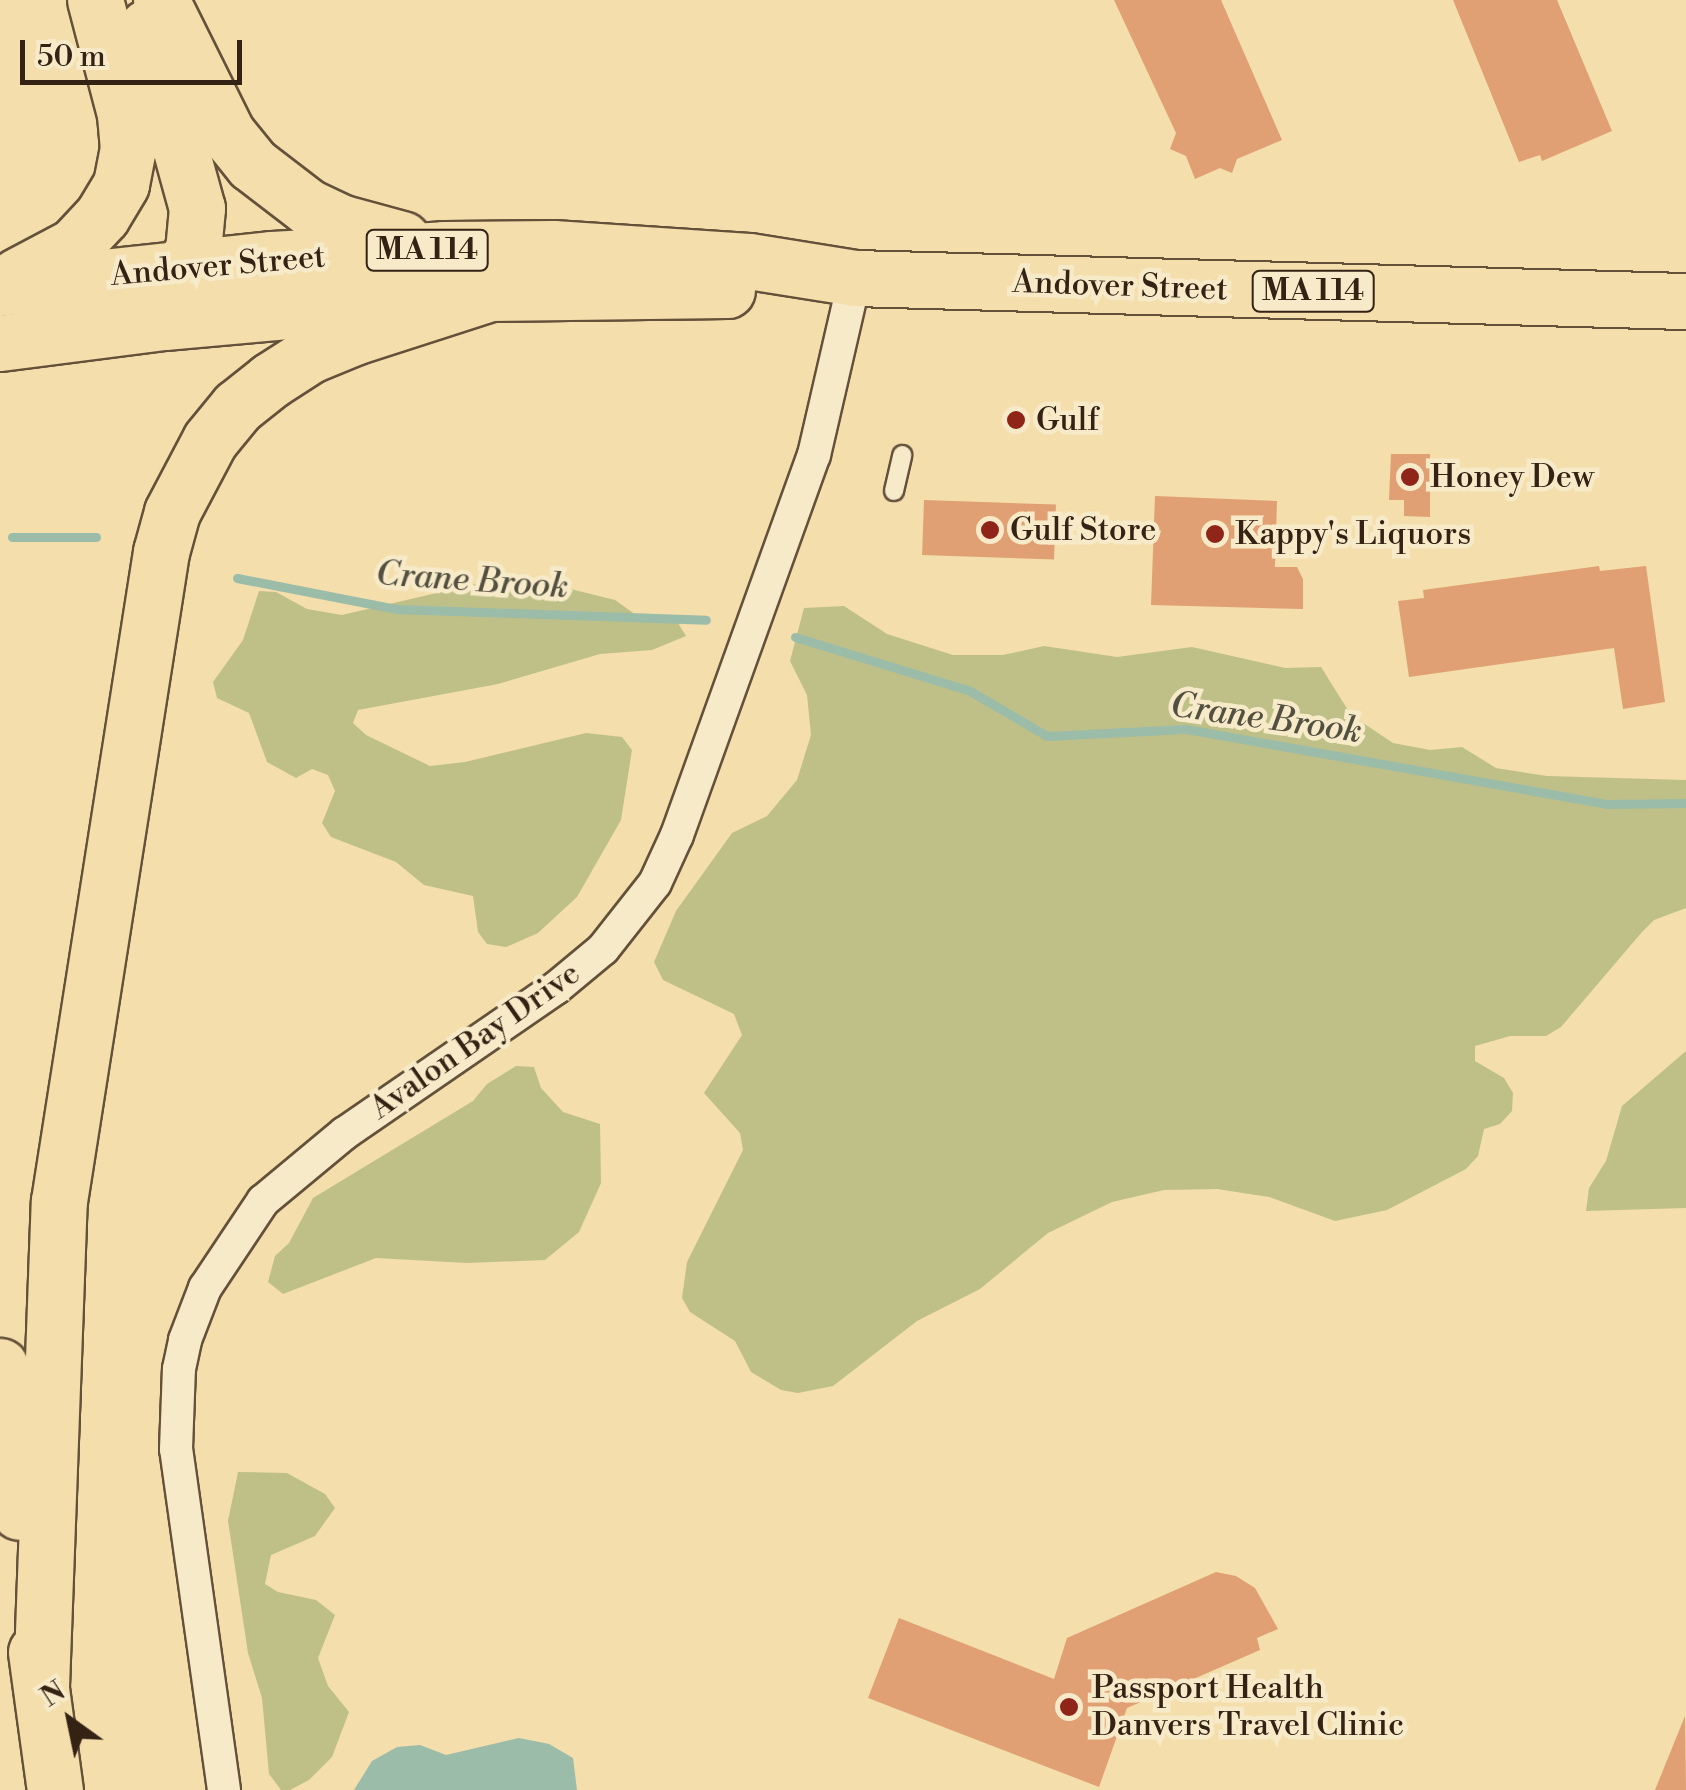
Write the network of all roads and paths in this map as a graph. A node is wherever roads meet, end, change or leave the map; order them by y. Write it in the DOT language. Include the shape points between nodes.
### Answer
graph roads {
  1 [pos="95,0"];
  2 [pos="140,0"];
  3 [pos="161,0"];
  4 [pos="444,249"];
  5 [pos="185,268"];
  6 [pos="854,278"];
  7 [pos="0,286"];
  8 [pos="490,292"];
  9 [pos="1686,301"];
  10 [pos="89,331"];
  11 [pos="0,342"];
  12 [pos="902,455"];
  13 [pos="894,491"];
  14 [pos="0,1366"];
  15 [pos="41,1686"];
  16 [pos="55,1790"];
  17 [pos="224,1790"];
  1 -- 7 [label="highway" via="125,114 121,184 74,246"];
  2 -- 5 [label="highway" via="197,208 198,232"];
  3 -- 4 [label="highway" via="227,133 278,187 344,223"];
  4 -- 5 [label="highway, Andover Street / MA 114"];
  4 -- 6 [label="highway, Andover Street / MA 114" via="652,252"];
  5 -- 7 [label="highway, Andover Street / MA 114"];
  5 -- 10 [label="highway" via="165,291"];
  6 -- 8 [label="highway, Andover Street / MA 114" via="712,291"];
  6 -- 9 [label="highway, Andover Street / MA 114"];
  6 -- 17 [label="street, Avalon Bay Drive" via="814,455 655,883 603,949 556,988 344,1133 262,1201 204,1288 184,1340 176,1449"];
  8 -- 10 [label="highway, Andover Street / MA 114"];
  8 -- 15 [label="highway" via="354,337 270,380 210,440 172,512 59,1202"];
  10 -- 11 [label="highway, Andover Street / MA 114"];
  12 -- 13 [label="lane"];
  14 -- 15 [label="highway"];
  15 -- 16 [label="highway"];
}
